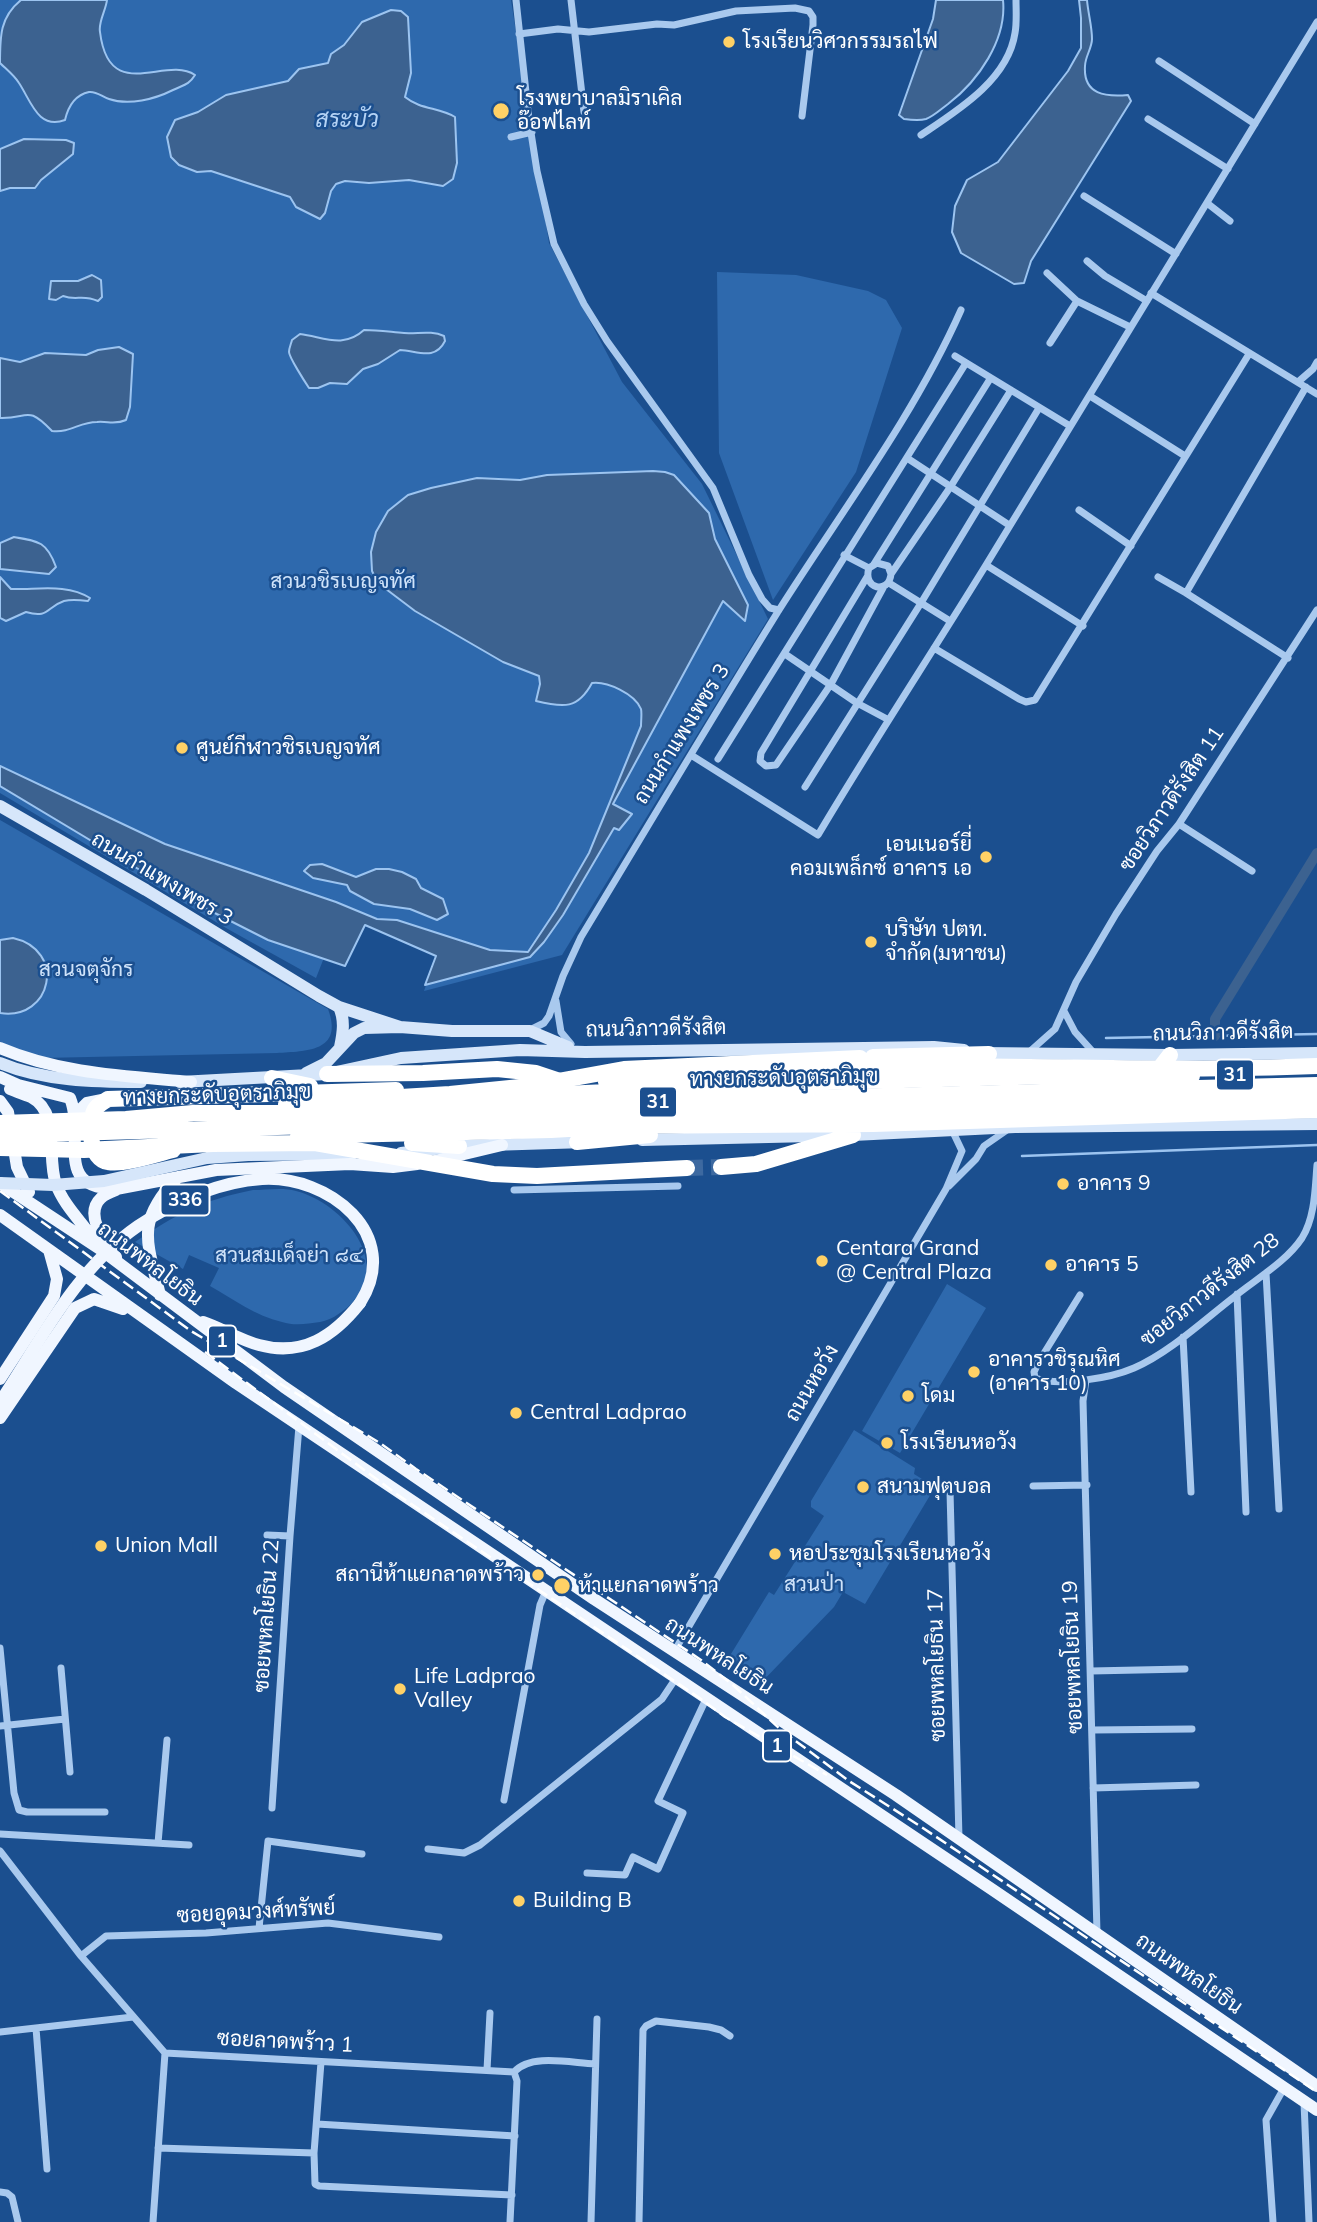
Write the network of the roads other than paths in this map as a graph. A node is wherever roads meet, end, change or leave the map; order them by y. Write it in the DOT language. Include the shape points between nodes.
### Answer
graph roads {
  1 [pos="516,0"];
  2 [pos="571,0"];
  3 [pos="1016,0"];
  4 [pos="1317,22"];
  5 [pos="574,29"];
  6 [pos="519,34"];
  7 [pos="1159,61"];
  8 [pos="584,112"];
  9 [pos="802,116"];
  10 [pos="1148,119"];
  11 [pos="1255,124"];
  12 [pos="532,132"];
  13 [pos="921,135"];
  14 [pos="511,137"];
  15 [pos="1228,169"];
  16 [pos="1084,196"];
  17 [pos="1207,203"];
  18 [pos="1230,221"];
  19 [pos="1176,254"];
  20 [pos="1087,261"];
  21 [pos="1048,273"];
  22 [pos="1149,297"];
  23 [pos="1077,300"];
  24 [pos="961,310"];
  25 [pos="1130,327"];
  26 [pos="1050,343"];
  27 [pos="1249,354"];
  28 [pos="955,356"];
  29 [pos="1317,362"];
  30 [pos="967,363"];
  31 [pos="990,379"];
  32 [pos="1298,382"];
  33 [pos="1306,387"];
  34 [pos="1011,390"];
  35 [pos="1317,394"];
  36 [pos="1090,396"];
  37 [pos="1039,408"];
  38 [pos="1070,426"];
  39 [pos="1185,456"];
  40 [pos="907,458"];
  41 [pos="931,473"];
  42 [pos="951,486"];
  43 [pos="981,505"];
  44 [pos="1079,510"];
  45 [pos="1009,525"];
  46 [pos="1131,546"];
  47 [pos="844,555"];
  48 [pos="986,565"];
  49 [pos="870,570"];
  50 [pos="891,574"];
  51 [pos="1158,577"];
  52 [pos="886,585"];
  53 [pos="1186,593"];
  54 [pos="921,603"];
  55 [pos="779,610"];
  56 [pos="1317,610"];
  57 [pos="950,621"];
  58 [pos="1083,626"];
  59 [pos="934,648"];
  60 [pos="785,654"];
  61 [pos="1288,659"];
  62 [pos="810,672"];
  63 [pos="831,684"];
  64 [pos="857,703"];
  65 [pos="887,719"];
  66 [pos="691,755"];
  67 [pos="718,759"];
  68 [pos="804,787"];
  69 [pos="0,806"];
  70 [pos="1179,824"];
  71 [pos="1252,871"];
  72 [pos="556,1000"];
  73 [pos="339,1007"];
  74 [pos="1064,1011"];
  75 [pos="400,1027"];
  76 [pos="530,1031"];
  77 [pos="340,1047"];
  78 [pos="0,1048"];
  79 [pos="585,1052"];
  80 [pos="1317,1053"];
  81 [pos="989,1054"];
  82 [pos="1027,1054"];
  83 [pos="1095,1054"];
  84 [pos="1170,1055"];
  85 [pos="0,1063"];
  86 [pos="1317,1066"];
  87 [pos="1317,1072"];
  88 [pos="327,1074"];
  89 [pos="299,1076"];
  90 [pos="0,1077"];
  91 [pos="272,1077"];
  92 [pos="1153,1077"];
  93 [pos="191,1082"];
  94 [pos="0,1085"];
  95 [pos="1317,1085"];
  96 [pos="109,1091"];
  97 [pos="336,1091"];
  98 [pos="47,1092"];
  99 [pos="600,1093"];
  100 [pos="1317,1097"];
  101 [pos="34,1100"];
  102 [pos="0,1101"];
  103 [pos="1317,1110"];
  104 [pos="193,1113"];
  105 [pos="0,1114"];
  106 [pos="75,1115"];
  107 [pos="768,1123"];
  108 [pos="0,1124"];
  109 [pos="1317,1124"];
  110 [pos="1015,1128"];
  111 [pos="951,1130"];
  112 [pos="0,1135"];
  113 [pos="853,1135"];
  114 [pos="577,1142"];
  115 [pos="502,1145"];
  116 [pos="459,1146"];
  117 [pos="0,1147"];
  118 [pos="411,1153"];
  119 [pos="350,1164"];
  120 [pos="1317,1165"];
  121 [pos="721,1167"];
  122 [pos="687,1168"];
  123 [pos="178,1176"];
  124 [pos="0,1183"];
  125 [pos="678,1186"];
  126 [pos="116,1189"];
  127 [pos="946,1189"];
  128 [pos="514,1190"];
  129 [pos="38,1208"];
  130 [pos="0,1214"];
  131 [pos="0,1220"];
  132 [pos="15,1225"];
  133 [pos="100,1249"];
  134 [pos="49,1250"];
  135 [pos="123,1266"];
  136 [pos="1266,1273"];
  137 [pos="1237,1294"];
  138 [pos="160,1295"];
  139 [pos="1080,1295"];
  140 [pos="188,1316"];
  141 [pos="41,1318"];
  142 [pos="143,1318"];
  143 [pos="58,1331"];
  144 [pos="1183,1336"];
  145 [pos="0,1379"];
  146 [pos="1086,1380"];
  147 [pos="0,1402"];
  148 [pos="0,1418"];
  149 [pos="299,1426"];
  150 [pos="1087,1485"];
  151 [pos="1033,1486"];
  152 [pos="950,1491"];
  153 [pos="1191,1492"];
  154 [pos="1279,1509"];
  155 [pos="1245,1512"];
  156 [pos="267,1535"];
  157 [pos="289,1536"];
  158 [pos="546,1591"];
  159 [pos="0,1648"];
  160 [pos="675,1650"];
  161 [pos="61,1668"];
  162 [pos="1185,1669"];
  163 [pos="1091,1671"];
  164 [pos="676,1678"];
  165 [pos="706,1699"];
  166 [pos="65,1719"];
  167 [pos="4,1726"];
  168 [pos="1192,1729"];
  169 [pos="1093,1730"];
  170 [pos="167,1740"];
  171 [pos="70,1772"];
  172 [pos="1196,1785"];
  173 [pos="1093,1788"];
  174 [pos="504,1800"];
  175 [pos="272,1808"];
  176 [pos="105,1812"];
  177 [pos="934,1821"];
  178 [pos="0,1834"];
  179 [pos="959,1839"];
  180 [pos="920,1841"];
  181 [pos="158,1843"];
  182 [pos="189,1845"];
  183 [pos="428,1849"];
  184 [pos="0,1851"];
  185 [pos="362,1854"];
  186 [pos="1002,1870"];
  187 [pos="587,1873"];
  188 [pos="990,1888"];
  189 [pos="258,1928"];
  190 [pos="1097,1933"];
  191 [pos="439,1937"];
  192 [pos="81,1956"];
  193 [pos="490,2013"];
  194 [pos="133,2017"];
  195 [pos="597,2019"];
  196 [pos="36,2028"];
  197 [pos="0,2032"];
  198 [pos="730,2036"];
  199 [pos="165,2053"];
  200 [pos="321,2062"];
  201 [pos="595,2064"];
  202 [pos="487,2070"];
  203 [pos="514,2072"];
  204 [pos="1317,2085"];
  205 [pos="1284,2088"];
  206 [pos="1304,2101"];
  207 [pos="1317,2110"];
  208 [pos="317,2124"];
  209 [pos="515,2136"];
  210 [pos="158,2148"];
  211 [pos="314,2153"];
  212 [pos="47,2169"];
  213 [pos="0,2192"];
  214 [pos="512,2195"];
  215 [pos="18,2222"];
  216 [pos="153,2222"];
  217 [pos="510,2222"];
  218 [pos="591,2222"];
  219 [pos="639,2222"];
  220 [pos="1273,2222"];
  221 [pos="1309,2222"];
  1 -- 6 [label="street"];
  2 -- 5 [label="street"];
  3 -- 13 [label="street" via="1016,34 1005,61 988,84"];
  4 -- 11 [label="street"];
  5 -- 6 [label="street"];
  5 -- 8 [label="street"];
  5 -- 9 [label="street" via="589,32 685,23 736,11 809,11 813,25"];
  6 -- 12 [label="street"];
  7 -- 11 [label="street"];
  10 -- 15 [label="street"];
  11 -- 15 [label="street"];
  12 -- 14 [label="street"];
  12 -- 55 [label="street" via="550,229 568,274 607,341 706,476 762,599"];
  15 -- 17 [label="street"];
  16 -- 19 [label="street"];
  17 -- 18 [label="street"];
  17 -- 19 [label="street"];
  19 -- 22 [label="street"];
  20 -- 22 [label="street" via="1105,276"];
  21 -- 23 [label="street"];
  22 -- 25 [label="street"];
  22 -- 27 [label="street"];
  23 -- 25 [label="street"];
  23 -- 26 [label="street"];
  24 -- 55 [label="street, ถนนกำแพงเพชร 3" via="945,348"];
  25 -- 36 [label="street"];
  27 -- 32 [label="street"];
  27 -- 39 [label="street"];
  28 -- 30 [label="street"];
  29 -- 32 [label="street"];
  30 -- 31 [label="street"];
  30 -- 40 [label="street"];
  31 -- 34 [label="street"];
  31 -- 41 [label="street"];
  32 -- 33 [label="street"];
  33 -- 35 [label="street"];
  33 -- 53 [label="street"];
  34 -- 37 [label="street"];
  34 -- 42 [label="street"];
  36 -- 38 [label="street"];
  36 -- 39 [label="street"];
  37 -- 38 [label="street"];
  37 -- 43 [label="street"];
  38 -- 45 [label="street"];
  39 -- 46 [label="street"];
  40 -- 41 [label="street"];
  40 -- 47 [label="street"];
  41 -- 42 [label="street"];
  41 -- 49 [label="street"];
  42 -- 43 [label="street"];
  42 -- 50 [label="street"];
  43 -- 45 [label="street"];
  43 -- 54 [label="street"];
  44 -- 46 [label="street"];
  45 -- 48 [label="street"];
  46 -- 58 [label="street"];
  47 -- 49 [label="street"];
  47 -- 60 [label="street"];
  48 -- 57 [label="street"];
  48 -- 58 [label="street"];
  49 -- 50 [label="street" via="885,565"];
  49 -- 52 [label="street" via="871,585"];
  49 -- 62 [label="street"];
  50 -- 52 [label="street"];
  51 -- 53 [label="street"];
  52 -- 54 [label="street"];
  52 -- 63 [label="street"];
  53 -- 61 [label="street"];
  54 -- 57 [label="street"];
  54 -- 64 [label="street"];
  55 -- 66 [label="street, ถนนกำแพงเพชร 3"];
  56 -- 61 [label="street, ซอยวิภาวดีรังสิต 11"];
  57 -- 59 [label="street"];
  58 -- 59 [label="street" via="1031,702"];
  59 -- 65 [label="street"];
  60 -- 62 [label="street"];
  60 -- 67 [label="street"];
  61 -- 70 [label="street, ซอยวิภาวดีรังสิต 11"];
  62 -- 63 [label="street"];
  62 -- 63 [label="street" via="761,753 760,761 766,766 776,765"];
  63 -- 64 [label="street"];
  64 -- 65 [label="street"];
  64 -- 68 [label="street"];
  65 -- 66 [label="street" via="818,835"];
  66 -- 72 [label="street, ถนนกำแพงเพชร 3" via="582,937"];
  69 -- 73 [label="main road, ถนนกำแพงเพชร 3"];
  70 -- 71 [label="street"];
  70 -- 74 [label="street, ซอยวิภาวดีรังสิต 11" via="1116,915"];
  72 -- 76 [label="street, ถนนกำแพงเพชร 3" via="550,1016"];
  72 -- 79 [label="street" via="565,1039"];
  73 -- 75 [label="main road, ถนนกำแพงเพชร 3"];
  73 -- 77 [label="main road" via="343,1014"];
  74 -- 82 [label="street, ซอยวิภาวดีรังสิต 11" via="1050,1036"];
  74 -- 83 [label="street"];
  75 -- 76 [label="main road, ถนนกำแพงเพชร 3"];
  75 -- 77 [label="main road, ถนนกำแพงเพชร 3" via="364,1028"];
  76 -- 79 [label="main road"];
  77 -- 89 [label="main road, ถนนกำแพงเพชร 3" via="326,1063"];
  78 -- 93 [label="main road" via="55,1067"];
  79 -- 81 [label="main road, ถนนวิภาวดีรังสิต / 31" via="933,1046"];
  79 -- 88 [label="main road, ถนนวิภาวดีรังสิต / 31" via="425,1055"];
  80 -- 84 [label="main road, ถนนวิภาวดีรังสิต / 31"];
  81 -- 82 [label="main road, ถนนวิภาวดีรังสิต / 31"];
  81 -- 104 [label="highway, bridge" via="624,1069 503,1089"];
  82 -- 83 [label="main road, ถนนวิภาวดีรังสิต / 31"];
  83 -- 84 [label="main road, ถนนวิภาวดีรังสิต / 31"];
  84 -- 92 [label="highway"];
  85 -- 96 [label="main road, ถนนวิภาวดีรังสิต / 31"];
  86 -- 88 [label="highway, bridge" via="887,1066 575,1085 536,1073 497,1069"];
  87 -- 92 [label="highway, ถนนวิภาวดีรังสิต / 31"];
  88 -- 89 [label="main road, ถนนวิภาวดีรังสิต / 31"];
  89 -- 91 [label="main road, ถนนวิภาวดีรังสิต / 31"];
  90 -- 98 [label="main road"];
  91 -- 93 [label="main road, ถนนวิภาวดีรังสิต / 31"];
  91 -- 97 [label="highway"];
  92 -- 99 [label="highway, ถนนวิภาวดีรังสิต / 31" via="1054,1076"];
  93 -- 96 [label="main road, ถนนวิภาวดีรังสิต / 31"];
  94 -- 101 [label="main road"];
  95 -- 104 [label="highway, ทางยกระดับอุตราภิมุข / 31, bridge"];
  96 -- 97 [label="highway"];
  96 -- 106 [label="main road"];
  96 -- 116 [label="highway" via="97,1105 92,1128 93,1148 105,1162 188,1147 399,1142"];
  97 -- 99 [label="highway" via="569,1089"];
  98 -- 101 [label="main road"];
  98 -- 106 [label="main road" via="70,1098"];
  99 -- 105 [label="highway, ถนนวิภาวดีรังสิต / 31, bridge"];
  100 -- 112 [label="highway, ทางยกระดับอุตราภิมุข / 31, bridge"];
  101 -- 133 [label="main road" via="48,1117 52,1173 62,1199"];
  102 -- 129 [label="main road" via="8,1112 21,1178"];
  103 -- 107 [label="highway, 31"];
  104 -- 108 [label="highway, ทางยกระดับอุตราภิมุข / 31, bridge"];
  106 -- 126 [label="main road" via="76,1171 93,1186"];
  107 -- 114 [label="highway"];
  107 -- 117 [label="highway, 31, bridge"];
  109 -- 110 [label="main road, 31"];
  110 -- 111 [label="main road, 31"];
  110 -- 127 [label="street" via="992,1139"];
  111 -- 113 [label="main road, 31"];
  111 -- 127 [label="street, ถนนหอวัง" via="962,1151"];
  113 -- 114 [label="main road, 31"];
  113 -- 121 [label="highway" via="768,1162"];
  114 -- 115 [label="main road, 31"];
  115 -- 116 [label="main road, 31"];
  115 -- 119 [label="main road" via="393,1167"];
  116 -- 118 [label="main road, 31"];
  117 -- 122 [label="highway, bridge" via="84,1150 315,1143 493,1174"];
  118 -- 119 [label="main road"];
  118 -- 124 [label="main road, 31, bridge" via="248,1155 207,1158 104,1181"];
  119 -- 123 [label="main road"];
  120 -- 136 [label="street, ซอยวิภาวดีรังสิต 28" via="1306,1230"];
  123 -- 126 [label="main road"];
  123 -- 138 [label="main road" via="154,1205 147,1229"];
  124 -- 129 [label="main road, ถนนพหลโยธิน / 1"];
  125 -- 128 [label="street"];
  126 -- 135 [label="main road" via="97,1204 95,1221"];
  127 -- 160 [label="street, ถนนหอวัง"];
  129 -- 133 [label="main road, ถนนพหลโยธิน / 1"];
  130 -- 132 [label="main road, ถนนพหลโยธิน / 1"];
  131 -- 132 [label="main road"];
  132 -- 134 [label="main road, ถนนพหลโยธิน / 1"];
  133 -- 135 [label="main road, ถนนพหลโยธิน / 1"];
  134 -- 141 [label="main road" via="57,1279 54,1296"];
  134 -- 142 [label="main road, ถนนพหลโยธิน / 1"];
  135 -- 138 [label="main road, ถนนพหลโยธิน / 1"];
  136 -- 137 [label="street, ซอยวิภาวดีรังสิต 28"];
  136 -- 154 [label="street"];
  137 -- 144 [label="street, ซอยวิภาวดีรังสิต 28"];
  137 -- 155 [label="street"];
  138 -- 140 [label="main road, ถนนพหลโยธิน / 1"];
  139 -- 146 [label="street, ซอยวิภาวดีรังสิต 28" via="1034,1372 1035,1378 1042,1380"];
  140 -- 147 [label="main road, 336, bridge" via="259,1345 287,1347 321,1339 349,1317 366,1293 371,1274 364,1229 346,1207 316,1188 289,1180 259,1179 226,1186 173,1206 108,1251 72,1292"];
  140 -- 160 [label="main road, ถนนพหลโยธิน / 1" via="284,1387"];
  141 -- 143 [label="main road" via="54,1318"];
  141 -- 145 [label="main road"];
  142 -- 143 [label="main road" via="94,1299 75,1308"];
  142 -- 149 [label="main road, ถนนพหลโยธิน / 1"];
  143 -- 148 [label="main road"];
  144 -- 146 [label="street, ซอยวิภาวดีรังสิต 28" via="1132,1370"];
  144 -- 153 [label="street"];
  146 -- 150 [label="street, ซอยพหลโยธิน 19"];
  149 -- 157 [label="street, ซอยพหลโยธิน 22"];
  149 -- 158 [label="main road, ถนนพหลโยธิน / 1"];
  150 -- 151 [label="street"];
  150 -- 163 [label="street, ซอยพหลโยธิน 19"];
  152 -- 179 [label="street, ซอยพหลโยธิน 17"];
  156 -- 157 [label="street"];
  157 -- 175 [label="street, ซอยพหลโยธิน 22"];
  158 -- 164 [label="main road, ถนนพหลโยธิน / 1"];
  158 -- 174 [label="street"];
  159 -- 167 [label="street"];
  160 -- 177 [label="main road, ถนนพหลโยธิน / 1"];
  161 -- 166 [label="street"];
  162 -- 163 [label="street"];
  163 -- 169 [label="street, ซอยพหลโยธิน 19"];
  164 -- 165 [label="main road, ถนนพหลโยธิน / 1"];
  164 -- 183 [label="street" via="662,1699 480,1845 464,1853"];
  165 -- 180 [label="main road, ถนนพหลโยธิน / 1"];
  165 -- 187 [label="street" via="658,1801 683,1813 658,1869 633,1857 625,1875"];
  166 -- 167 [label="street"];
  166 -- 171 [label="street"];
  167 -- 176 [label="street" via="19,1810"];
  168 -- 169 [label="street"];
  169 -- 173 [label="street, ซอยพหลโยธิน 19"];
  170 -- 181 [label="street"];
  172 -- 173 [label="street"];
  173 -- 190 [label="street, ซอยพหลโยธิน 19"];
  177 -- 179 [label="main road, ถนนพหลโยธิน / 1"];
  177 -- 180 [label="main road"];
  178 -- 181 [label="street"];
  179 -- 186 [label="main road, ถนนพหลโยธิน / 1"];
  180 -- 188 [label="main road, ถนนพหลโยธิน / 1"];
  181 -- 182 [label="street"];
  184 -- 192 [label="street"];
  185 -- 189 [label="street" via="268,1841"];
  186 -- 188 [label="main road"];
  186 -- 190 [label="main road, ถนนพหลโยธิน / 1"];
  188 -- 205 [label="main road, ถนนพหลโยธิน / 1"];
  189 -- 191 [label="street, ซอยอุดมวงศ์ทรัพย์" via="328,1923"];
  189 -- 192 [label="street, ซอยอุดมวงศ์ทรัพย์" via="106,1936"];
  190 -- 204 [label="main road, ถนนพหลโยธิน / 1"];
  192 -- 194 [label="street"];
  193 -- 202 [label="street"];
  194 -- 196 [label="street"];
  194 -- 199 [label="street"];
  195 -- 201 [label="street"];
  196 -- 197 [label="street"];
  196 -- 212 [label="street"];
  198 -- 219 [label="street" via="709,2027 656,2021 643,2030"];
  199 -- 200 [label="street, ซอยลาดพร้าว 1"];
  199 -- 210 [label="street"];
  200 -- 202 [label="street, ซอยลาดพร้าว 1"];
  200 -- 208 [label="street"];
  201 -- 203 [label="street, ซอยลาดพร้าว 1" via="526,2063"];
  201 -- 218 [label="street"];
  202 -- 203 [label="street, ซอยลาดพร้าว 1"];
  203 -- 209 [label="street"];
  205 -- 206 [label="main road, ถนนพหลโยธิน / 1"];
  205 -- 220 [label="street" via="1266,2120"];
  206 -- 207 [label="main road, ถนนพหลโยธิน / 1"];
  206 -- 221 [label="street"];
  208 -- 209 [label="street"];
  208 -- 211 [label="street"];
  209 -- 214 [label="street"];
  210 -- 211 [label="street"];
  210 -- 216 [label="street"];
  211 -- 214 [label="street" via="313,2180 319,2186"];
  213 -- 215 [label="street" via="12,2197"];
  214 -- 217 [label="street"];
}
